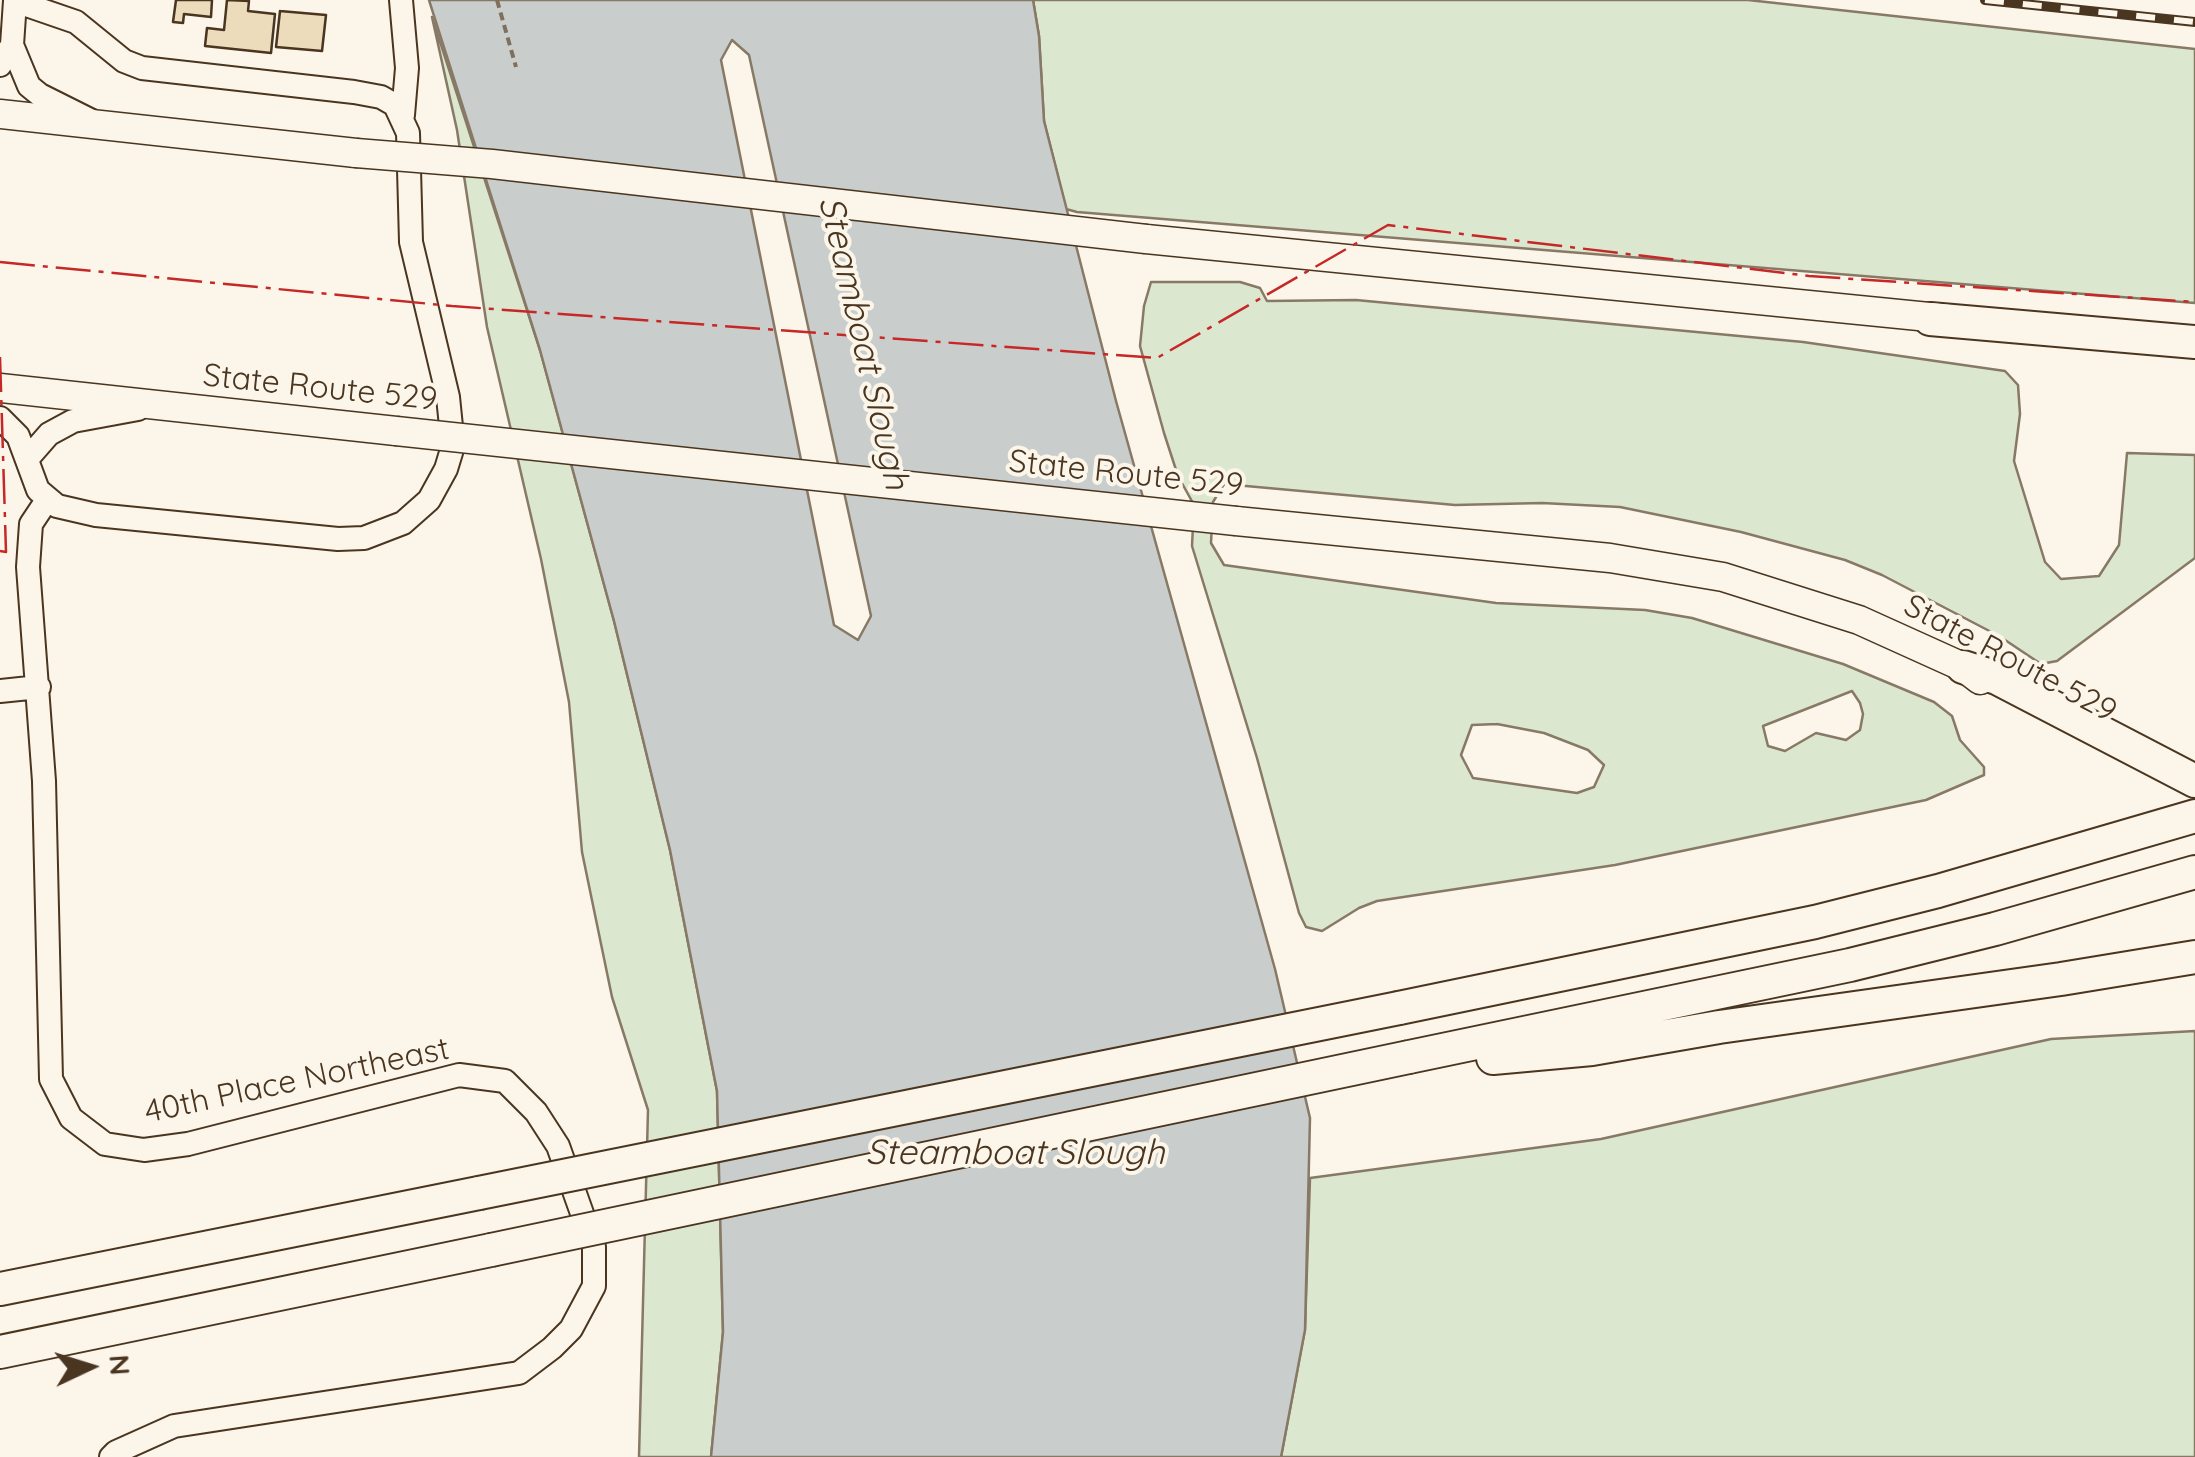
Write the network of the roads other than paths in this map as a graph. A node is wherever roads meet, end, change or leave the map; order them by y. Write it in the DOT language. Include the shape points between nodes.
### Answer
graph roads {
  1 [pos="13,0"];
  2 [pos="401,0"];
  3 [pos="6,55"];
  4 [pos="0,114"];
  5 [pos="402,115"];
  6 [pos="98,125"];
  7 [pos="1930,320"];
  8 [pos="2195,326"];
  9 [pos="2195,342"];
  10 [pos="0,388"];
  11 [pos="160,406"];
  12 [pos="0,418"];
  13 [pos="28,458"];
  14 [pos="47,500"];
  15 [pos="1963,667"];
  16 [pos="39,687"];
  17 [pos="0,692"];
  18 [pos="2195,781"];
  19 [pos="2195,798"];
  20 [pos="2195,816"];
  21 [pos="2192,873"];
  22 [pos="2195,957"];
  23 [pos="1409,1057"];
  24 [pos="0,1289"];
  25 [pos="0,1352"];
  26 [pos="111,1457"];
  1 -- 3 [label="street"];
  1 -- 5 [label="street" via="76,22 142,68 354,92 381,98"];
  2 -- 5 [label="street" via="407,68"];
  3 -- 6 [label="street" via="40,95"];
  4 -- 6 [label="main road"];
  5 -- 14 [label="street" via="411,242 448,396 453,446 429,500 382,532 338,539 85,514"];
  6 -- 7 [label="main road, bridge"];
  7 -- 8 [label="main road"];
  7 -- 9 [label="highway"];
  10 -- 11 [label="main road, State Route 529"];
  11 -- 13 [label="street" via="72,421"];
  11 -- 15 [label="main road, State Route 529, bridge" via="1610,558 1723,577 1859,620"];
  12 -- 13 [label="street"];
  13 -- 14 [label="street"];
  14 -- 16 [label="street, 40th Place Northeast" via="31,524 28,567"];
  15 -- 18 [label="highway" via="1997,678"];
  15 -- 19 [label="main road, State Route 529" via="1991,689"];
  16 -- 17 [label="street"];
  16 -- 26 [label="street, 40th Place Northeast" via="51,1079 71,1118 106,1144 144,1150 459,1075 504,1081 558,1146 594,1247 594,1286 571,1328 518,1373 174,1426"];
  20 -- 24 [label="highway, bridge" via="1815,922"];
  21 -- 23 [label="highway" via="1850,965"];
  22 -- 23 [label="highway" via="1592,1049"];
  23 -- 25 [label="highway, bridge"];
}
